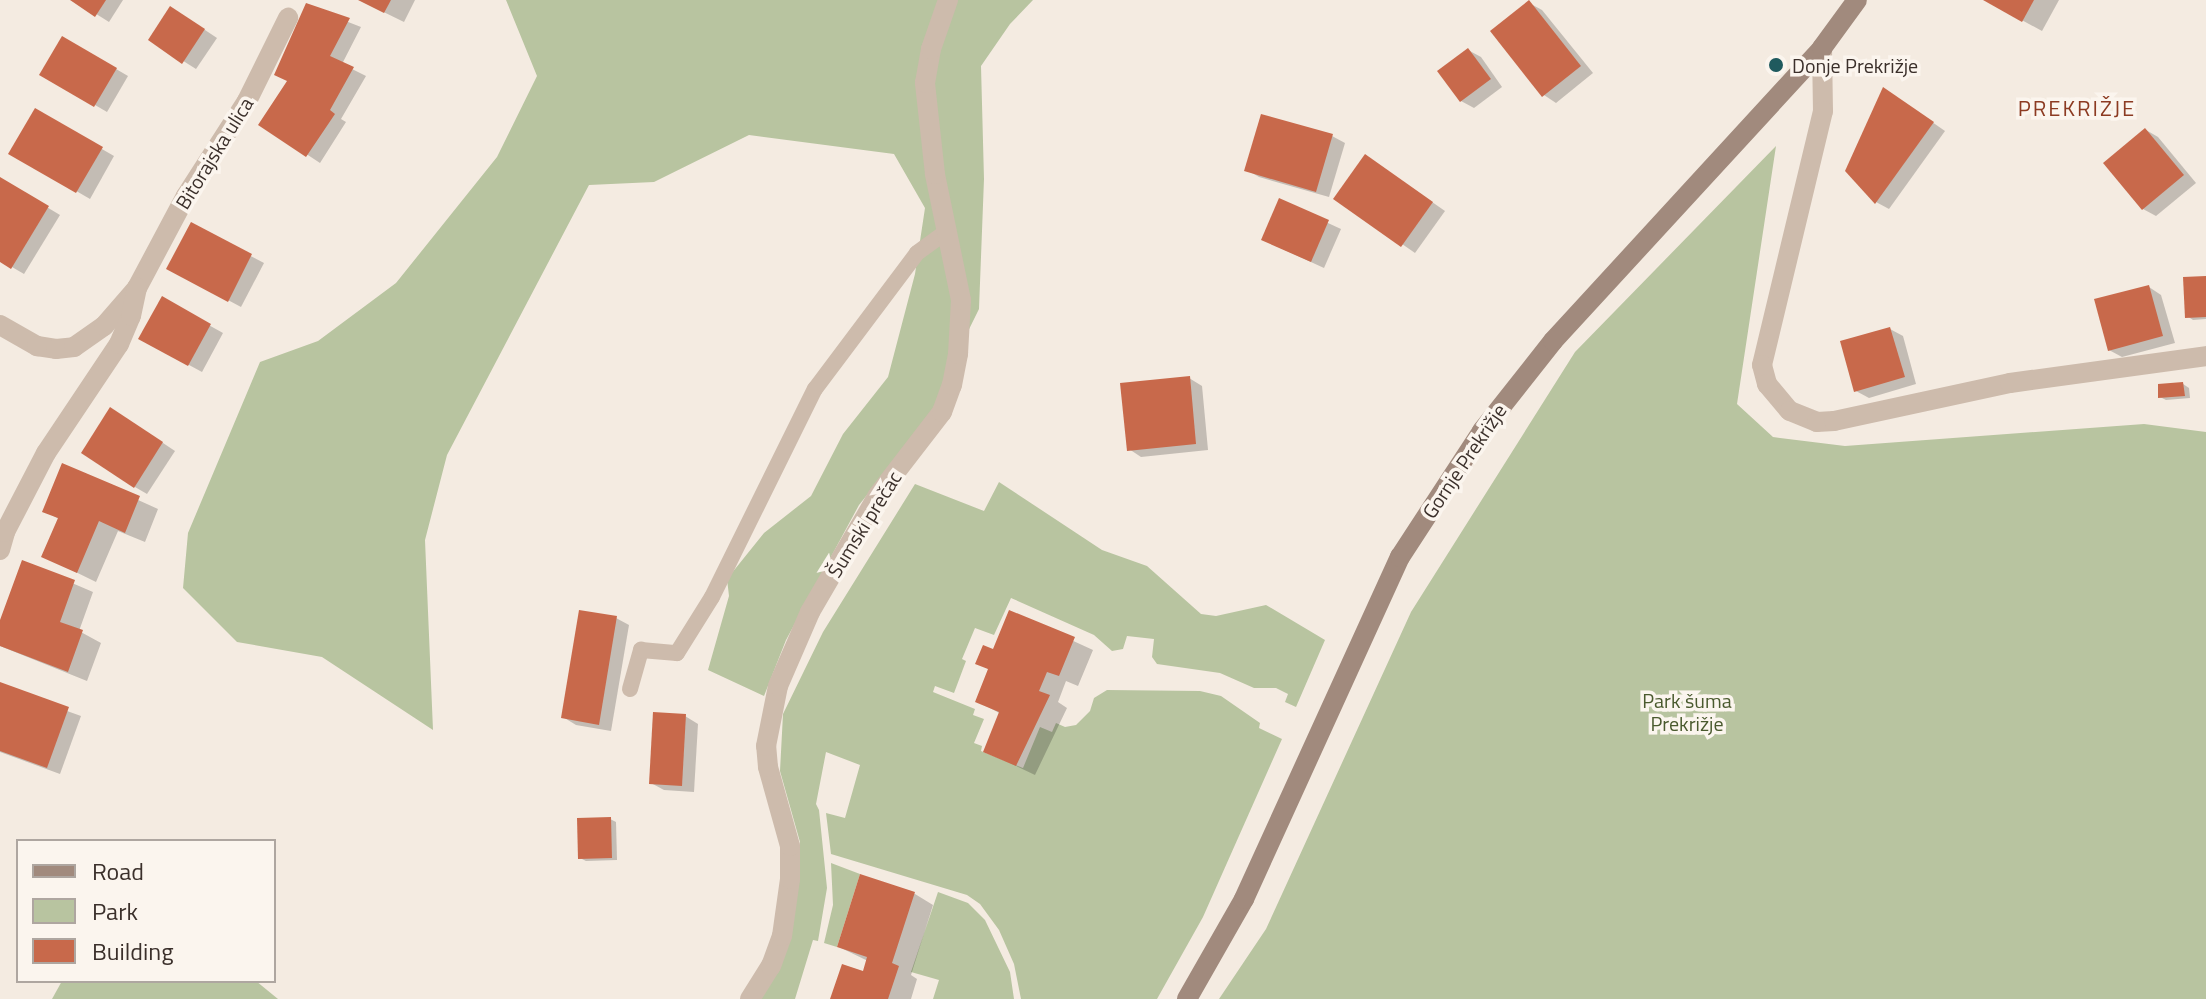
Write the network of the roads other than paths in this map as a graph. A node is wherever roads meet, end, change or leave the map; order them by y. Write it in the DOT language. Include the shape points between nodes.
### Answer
graph roads {
  1 [pos="948,0"];
  2 [pos="1857,0"];
  3 [pos="288,18"];
  4 [pos="1822,48"];
  5 [pos="947,231"];
  6 [pos="137,288"];
  7 [pos="0,325"];
  8 [pos="2206,356"];
  9 [pos="0,550"];
  10 [pos="630,689"];
  11 [pos="750,999"];
  12 [pos="1187,999"];
  1 -- 5 [label="street, Šumski prečac" via="925,83"];
  2 -- 4 [label="street, Gornje Prekrižje"];
  3 -- 6 [label="street, Bitorajska ulica" via="247,101 186,196"];
  4 -- 8 [label="street" via="1823,111 1762,365 1767,384 1790,411 1817,422 1834,421 2010,383"];
  4 -- 12 [label="street, Gornje Prekrižje" via="1553,341 1482,431 1400,557 1244,899"];
  5 -- 10 [label="lane" via="917,253 815,389 705,608 677,653 641,650"];
  5 -- 11 [label="street, Šumski prečac" via="961,300 958,354 947,399 871,506 810,612 778,686 766,746 790,846 790,879 782,936"];
  6 -- 7 [label="street, Bitorajska ulica" via="97,332 74,347 37,346"];
  6 -- 9 [label="street, Bitorajska ulica" via="119,344 46,453"];
}
